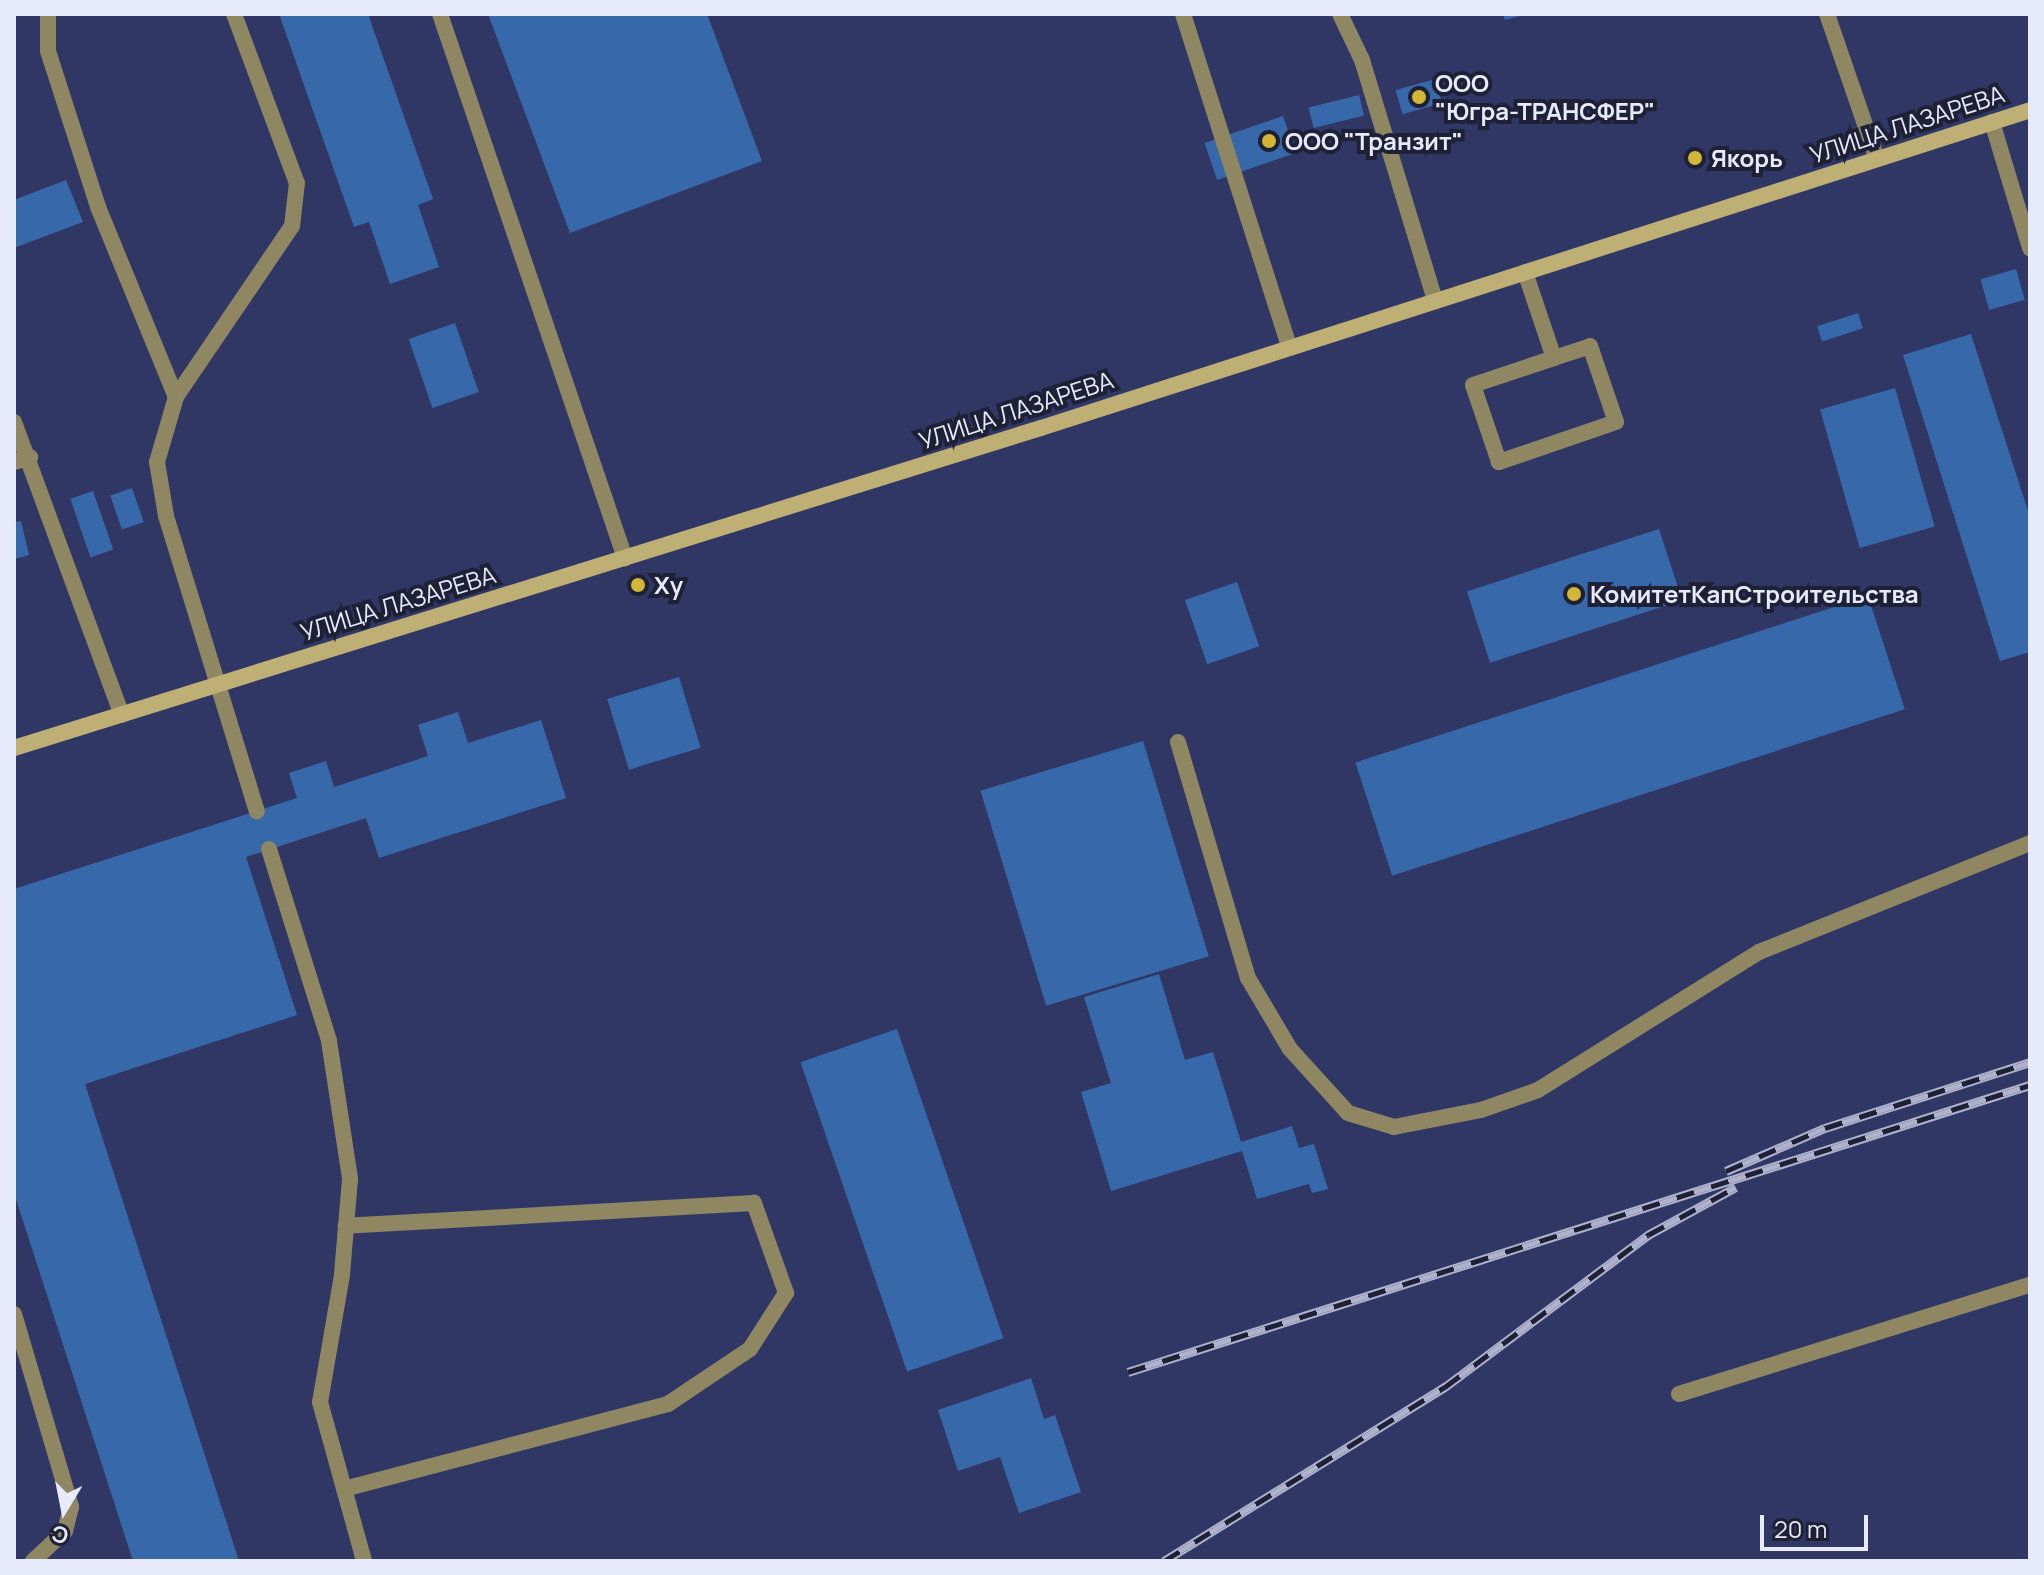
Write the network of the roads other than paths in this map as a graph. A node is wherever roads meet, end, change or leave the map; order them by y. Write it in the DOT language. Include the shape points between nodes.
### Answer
graph roads {
  1 [pos="48,14"];
  2 [pos="234,14"];
  3 [pos="440,14"];
  4 [pos="1183,14"];
  5 [pos="1340,14"];
  6 [pos="1827,14"];
  7 [pos="2030,110"];
  8 [pos="1992,122"];
  9 [pos="1877,159"];
  10 [pos="2030,248"];
  11 [pos="1525,272"];
  12 [pos="1435,301"];
  13 [pos="1289,346"];
  14 [pos="1554,358"];
  15 [pos="176,397"];
  16 [pos="14,422"];
  17 [pos="22,460"];
  18 [pos="625,558"];
  19 [pos="217,685"];
  20 [pos="122,715"];
  21 [pos="1178,742"];
  22 [pos="14,748"];
  23 [pos="257,811"];
  24 [pos="2030,843"];
  25 [pos="269,849"];
  26 [pos="346,1226"];
  27 [pos="2030,1285"];
  28 [pos="14,1314"];
  29 [pos="1679,1394"];
  30 [pos="344,1489"];
  31 [pos="33,1561"];
  32 [pos="364,1561"];
  1 -- 15 [label="lane" via="48,51 98,207"];
  2 -- 15 [label="lane" via="297,183 292,226"];
  3 -- 18 [label="lane"];
  4 -- 13 [label="lane"];
  5 -- 12 [label="lane" via="1362,60"];
  6 -- 9 [label="lane"];
  7 -- 8 [label="main road, УЛИЦА ЛАЗАРЕВА"];
  8 -- 9 [label="main road, УЛИЦА ЛАЗАРЕВА"];
  8 -- 10 [label="lane"];
  9 -- 11 [label="main road, УЛИЦА ЛАЗАРЕВА"];
  11 -- 12 [label="main road, УЛИЦА ЛАЗАРЕВА"];
  11 -- 14 [label="lane"];
  12 -- 13 [label="main road, УЛИЦА ЛАЗАРЕВА"];
  13 -- 18 [label="main road, УЛИЦА ЛАЗАРЕВА"];
  14 -- 14 [label="lane" via="1590,346 1616,422 1499,462 1473,385"];
  15 -- 19 [label="lane" via="158,446 159,482"];
  16 -- 17 [label="lane"];
  17 -- 20 [label="lane"];
  18 -- 19 [label="main road, УЛИЦА ЛАЗАРЕВА"];
  19 -- 20 [label="main road, УЛИЦА ЛАЗАРЕВА"];
  19 -- 23 [label="lane"];
  20 -- 22 [label="main road, УЛИЦА ЛАЗАРЕВА"];
  21 -- 24 [label="lane" via="1248,978 1290,1049 1348,1113 1394,1127 1481,1110 1538,1090 1759,952"];
  25 -- 26 [label="lane" via="329,1041 350,1179"];
  26 -- 30 [label="lane" via="320,1402"];
  26 -- 30 [label="lane" via="754,1203 786,1293 750,1349 668,1404"];
  27 -- 29 [label="lane"];
  28 -- 31 [label="lane" via="71,1507 65,1531"];
  30 -- 32 [label="lane"];
}
